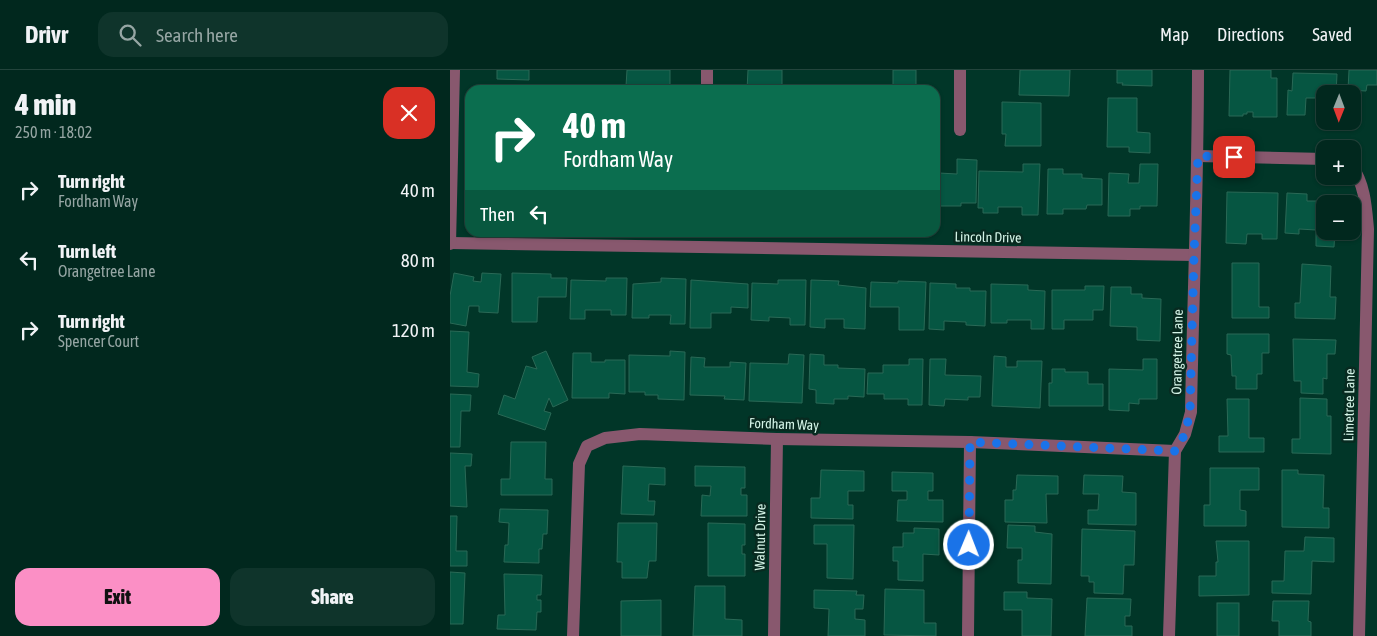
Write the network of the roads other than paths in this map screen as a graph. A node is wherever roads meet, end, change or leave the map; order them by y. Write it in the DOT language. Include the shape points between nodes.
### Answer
graph roads {
  1 [pos="454,70"];
  2 [pos="707,70"];
  3 [pos="960,70"];
  4 [pos="1198,70"];
  5 [pos="707,85"];
  6 [pos="960,130"];
  7 [pos="1198,156"];
  8 [pos="1316,158"];
  9 [pos="1361,185"];
  10 [pos="451,243"];
  11 [pos="1194,255"];
  12 [pos="777,439"];
  13 [pos="970,442"];
  14 [pos="1175,451"];
  15 [pos="573,636"];
  16 [pos="774,636"];
  17 [pos="968,636"];
  18 [pos="1169,636"];
  19 [pos="1359,636"];
  1 -- 10 [label="street"];
  2 -- 5 [label="street"];
  3 -- 6 [label="street"];
  4 -- 7 [label="street, Orangetree Lane"];
  7 -- 8 [label="street"];
  7 -- 11 [label="street, Orangetree Lane"];
  9 -- 19 [label="street, Limetree Lane" via="1366,200 1368,229"];
  10 -- 11 [label="street, Lincoln Drive"];
  11 -- 14 [label="street, Orangetree Lane" via="1190,412 1185,434"];
  12 -- 13 [label="street, Fordham Way"];
  12 -- 15 [label="street, Fordham Way" via="640,434 605,438 587,446 579,464 576,489"];
  12 -- 16 [label="street, Walnut Drive"];
  13 -- 14 [label="street, Fordham Way"];
  13 -- 17 [label="street"];
  14 -- 18 [label="street, Orangetree Lane"];
}
